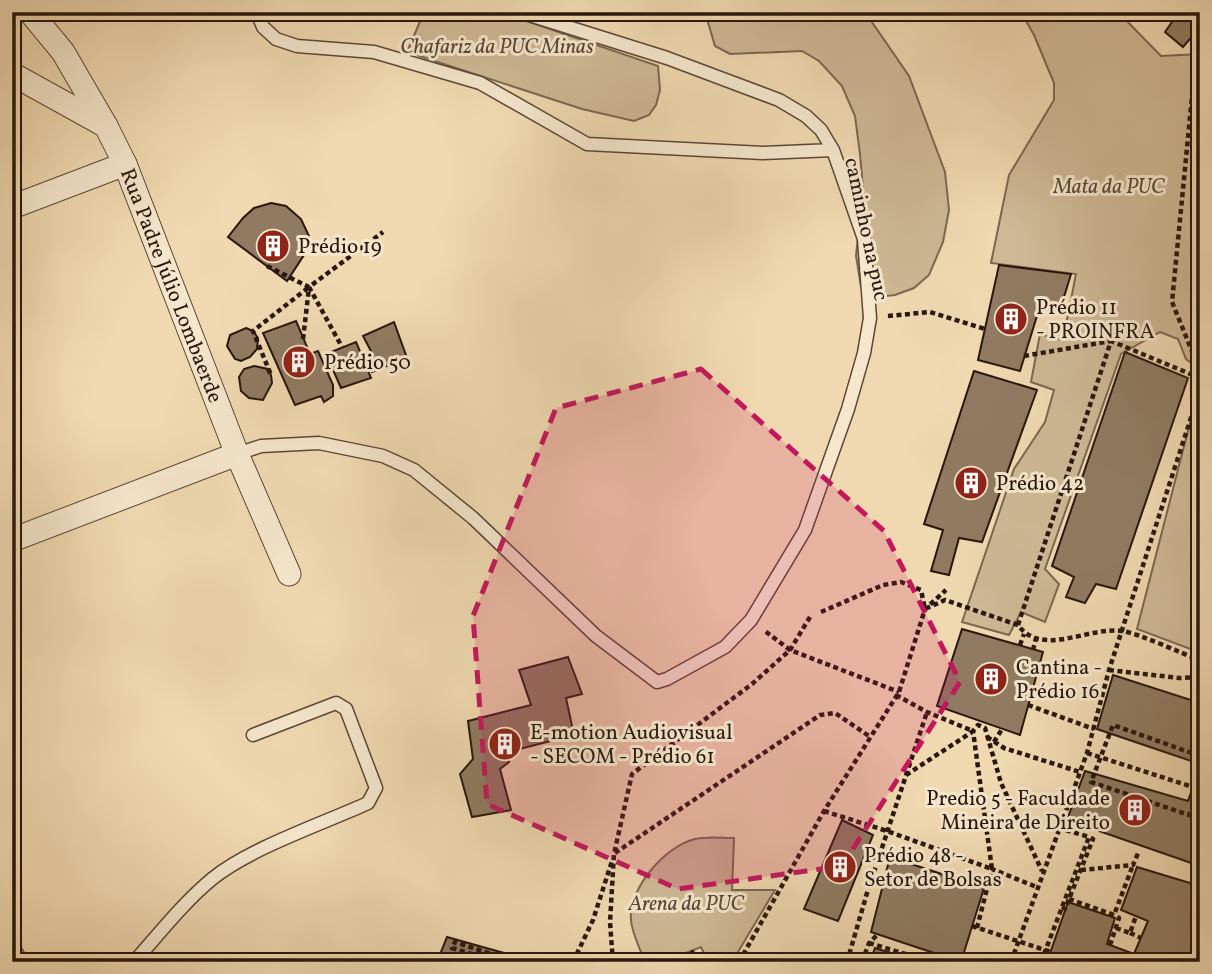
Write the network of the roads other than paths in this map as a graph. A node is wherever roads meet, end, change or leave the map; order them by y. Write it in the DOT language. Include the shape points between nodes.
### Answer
graph roads {
  1 [pos="30,12"];
  2 [pos="257,12"];
  3 [pos="520,12"];
  4 [pos="12,74"];
  5 [pos="106,126"];
  6 [pos="833,150"];
  7 [pos="125,164"];
  8 [pos="12,207"];
  9 [pos="237,454"];
  10 [pos="12,540"];
  11 [pos="289,573"];
  12 [pos="253,735"];
  13 [pos="12,945"];
  14 [pos="22,962"];
  15 [pos="134,962"];
  1 -- 5 [label="street, Rua Padre Júlio Lombaerde" via="63,52"];
  2 -- 6 [label="lane" via="262,27 276,39 297,46 374,52 480,83 587,144 763,153"];
  3 -- 6 [label="lane" via="667,58 779,100 806,116"];
  4 -- 5 [label="street"];
  5 -- 7 [label="street, Rua Padre Júlio Lombaerde"];
  6 -- 9 [label="lane" via="864,239 870,318 848,409 805,530 751,620 725,647 667,679 657,681 596,636 473,517 414,470 383,456 319,443 261,446"];
  7 -- 8 [label="street"];
  7 -- 9 [label="street, Rua Padre Júlio Lombaerde"];
  9 -- 10 [label="street"];
  9 -- 11 [label="street, Rua Padre Júlio Lombaerde"];
  12 -- 15 [label="lane" via="336,703 346,709 376,788 368,803 251,855 213,879"];
  13 -- 14 [label="lane"];
}
